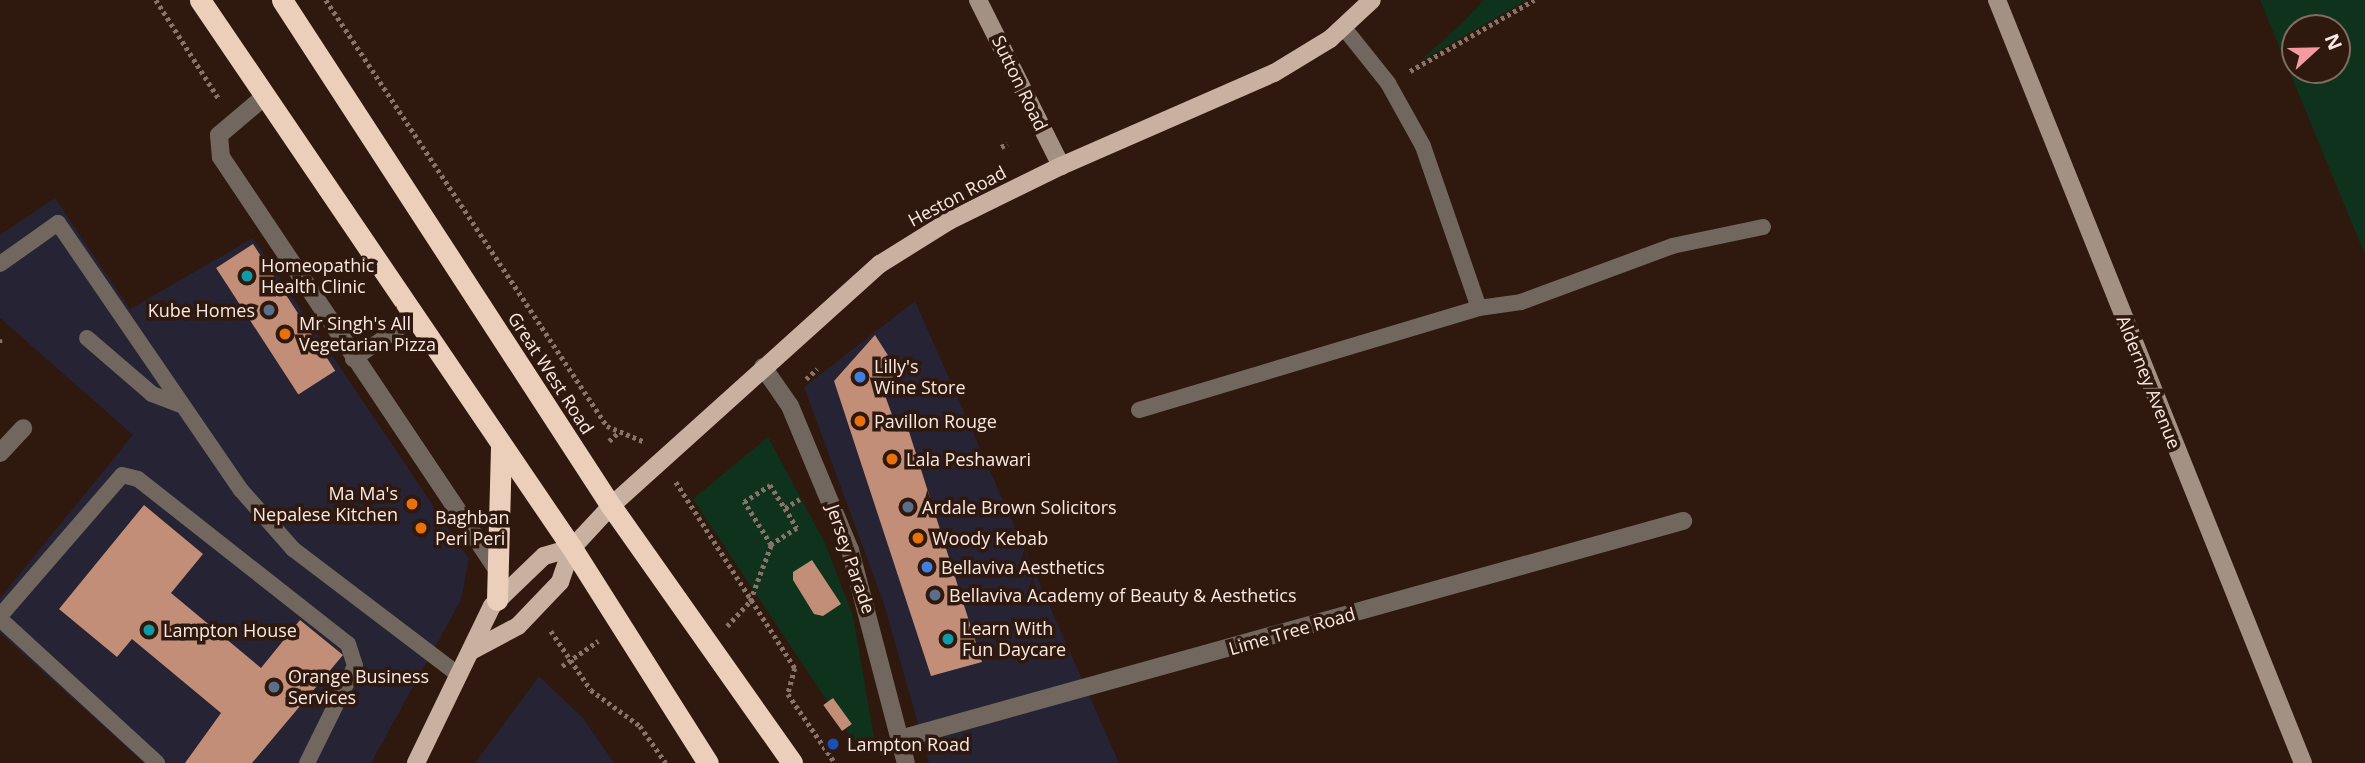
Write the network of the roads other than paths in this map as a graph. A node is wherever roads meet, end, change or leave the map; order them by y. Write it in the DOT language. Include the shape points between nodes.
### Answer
graph roads {
  1 [pos="200,0"];
  2 [pos="282,0"];
  3 [pos="978,0"];
  4 [pos="1372,0"];
  5 [pos="1997,0"];
  6 [pos="1344,28"];
  7 [pos="264,97"];
  8 [pos="1061,166"];
  9 [pos="1763,227"];
  10 [pos="0,264"];
  11 [pos="1479,308"];
  12 [pos="417,316"];
  13 [pos="87,338"];
  14 [pos="353,359"];
  15 [pos="764,367"];
  16 [pos="183,406"];
  17 [pos="1139,410"];
  18 [pos="23,428"];
  19 [pos="501,443"];
  20 [pos="0,453"];
  21 [pos="611,506"];
  22 [pos="1683,521"];
  23 [pos="572,548"];
  24 [pos="495,567"];
  25 [pos="497,600"];
  26 [pos="0,617"];
  27 [pos="471,651"];
  28 [pos="459,675"];
  29 [pos="900,739"];
  30 [pos="157,763"];
  31 [pos="307,763"];
  32 [pos="416,763"];
  33 [pos="708,763"];
  34 [pos="792,763"];
  35 [pos="906,763"];
  36 [pos="2303,763"];
  1 -- 7 [label="highway"];
  2 -- 21 [label="highway, Great West Road"];
  3 -- 8 [label="street, Sutton Road"];
  4 -- 6 [label="main road, Heston Road"];
  5 -- 36 [label="street, Alderney Avenue"];
  6 -- 8 [label="main road, Heston Road" via="1274,73"];
  6 -- 11 [label="lane" via="1388,83 1423,146"];
  7 -- 12 [label="highway"];
  7 -- 14 [label="street" via="219,135 221,157"];
  8 -- 15 [label="main road, Heston Road" via="949,220 880,264"];
  9 -- 11 [label="lane" via="1672,246 1521,302"];
  10 -- 16 [label="lane" via="58,223"];
  11 -- 17 [label="lane"];
  12 -- 14 [label="lane"];
  12 -- 19 [label="highway"];
  13 -- 16 [label="lane" via="152,394"];
  14 -- 24 [label="street"];
  15 -- 21 [label="main road, Heston Road"];
  15 -- 29 [label="street, Jersey Parade" via="790,406 825,485 879,645"];
  16 -- 28 [label="lane" via="241,491 293,550"];
  18 -- 20 [label="street"];
  19 -- 23 [label="highway"];
  19 -- 24 [label="highway" via="504,500"];
  21 -- 23 [label="main road, Heston Road"];
  21 -- 34 [label="highway, Great West Road"];
  22 -- 29 [label="street, Lime Tree Road"];
  23 -- 25 [label="main road" via="544,556"];
  23 -- 27 [label="main road" via="560,582 518,626"];
  23 -- 33 [label="highway"];
  24 -- 25 [label="highway"];
  25 -- 27 [label="main road"];
  26 -- 30 [label="lane"];
  26 -- 31 [label="lane" via="122,475 138,479 348,644 355,666"];
  27 -- 28 [label="main road"];
  28 -- 32 [label="main road"];
  29 -- 35 [label="street, Jersey Parade"];
}
